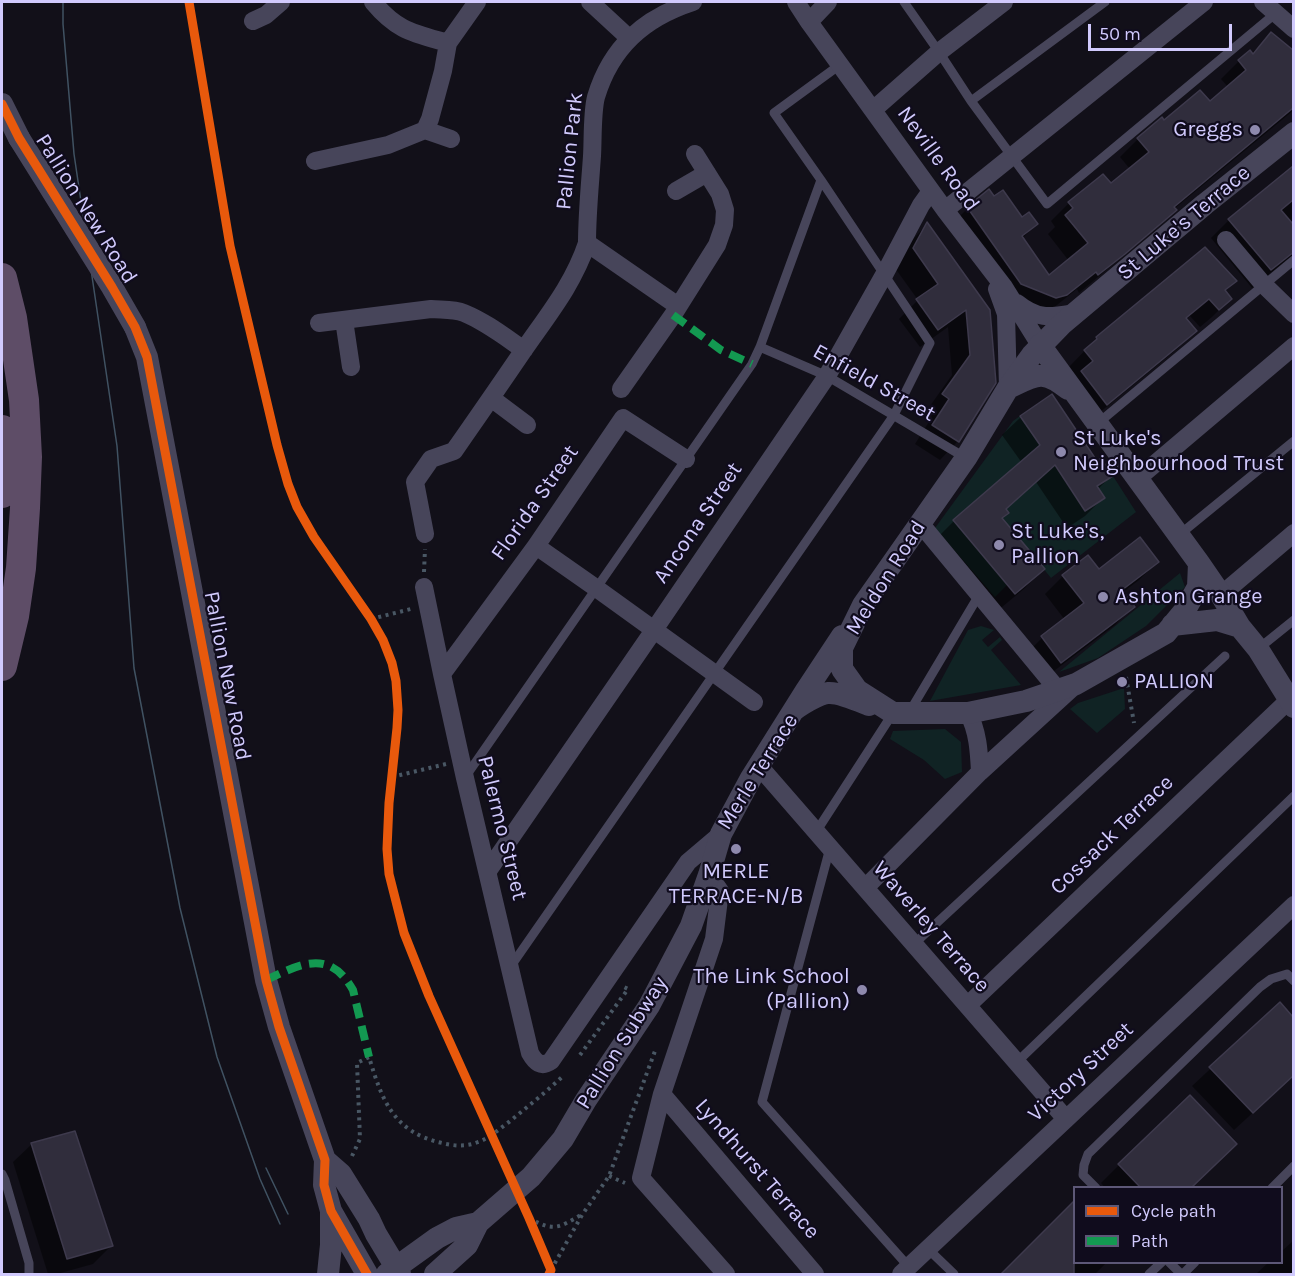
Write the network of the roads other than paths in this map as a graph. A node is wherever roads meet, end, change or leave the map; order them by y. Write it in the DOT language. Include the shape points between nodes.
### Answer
graph roads {
  1 [pos="281,2"];
  2 [pos="373,2"];
  3 [pos="477,2"];
  4 [pos="590,2"];
  5 [pos="693,2"];
  6 [pos="796,2"];
  7 [pos="828,2"];
  8 [pos="918,2"];
  9 [pos="1004,2"];
  10 [pos="1105,2"];
  11 [pos="1204,2"];
  12 [pos="907,5"];
  13 [pos="1269,7"];
  14 [pos="253,21"];
  15 [pos="809,22"];
  16 [pos="1293,29"];
  17 [pos="629,38"];
  18 [pos="448,43"];
  19 [pos="939,52"];
  20 [pos="841,64"];
  21 [pos="971,101"];
  22 [pos="2,104"];
  23 [pos="873,110"];
  24 [pos="424,130"];
  25 [pos="1293,133"];
  26 [pos="451,139"];
  27 [pos="695,154"];
  28 [pos="1012,155"];
  29 [pos="315,161"];
  30 [pos="707,173"];
  31 [pos="821,180"];
  32 [pos="676,191"];
  33 [pos="931,191"];
  34 [pos="945,210"];
  35 [pos="1226,240"];
  36 [pos="586,243"];
  37 [pos="1293,260"];
  38 [pos="987,265"];
  39 [pos="884,274"];
  40 [pos="2,278"];
  41 [pos="1263,284"];
  42 [pos="1011,298"];
  43 [pos="678,306"];
  44 [pos="1075,314"];
  45 [pos="1293,314"];
  46 [pos="344,320"];
  47 [pos="319,323"];
  48 [pos="1040,345"];
  49 [pos="1293,346"];
  50 [pos="760,347"];
  51 [pos="524,350"];
  52 [pos="351,367"];
  53 [pos="827,376"];
  54 [pos="1008,388"];
  55 [pos="621,389"];
  56 [pos="1078,397"];
  57 [pos="491,398"];
  58 [pos="894,415"];
  59 [pos="1097,424"];
  60 [pos="527,425"];
  61 [pos="2,430"];
  62 [pos="1293,441"];
  63 [pos="966,458"];
  64 [pos="686,459"];
  65 [pos="1137,479"];
  66 [pos="2,493"];
  67 [pos="920,523"];
  68 [pos="1293,532"];
  69 [pos="425,534"];
  70 [pos="1179,535"];
  71 [pos="536,546"];
  72 [pos="1199,563"];
  73 [pos="596,588"];
  74 [pos="1221,595"];
  75 [pos="426,596"];
  76 [pos="980,596"];
  77 [pos="863,605"];
  78 [pos="1293,620"];
  79 [pos="1173,625"];
  80 [pos="1240,627"];
  81 [pos="654,630"];
  82 [pos="1258,649"];
  83 [pos="1225,656"];
  84 [pos="2,666"];
  85 [pos="441,674"];
  86 [pos="715,674"];
  87 [pos="1067,687"];
  88 [pos="754,702"];
  89 [pos="1291,704"];
  90 [pos="793,711"];
  91 [pos="901,713"];
  92 [pos="968,713"];
  93 [pos="759,766"];
  94 [pos="463,769"];
  95 [pos="980,772"];
  96 [pos="1293,796"];
  97 [pos="816,832"];
  98 [pos="721,834"];
  99 [pos="830,848"];
  100 [pos="488,871"];
  101 [pos="709,874"];
  102 [pos="865,888"];
  103 [pos="1293,905"];
  104 [pos="914,944"];
  105 [pos="511,966"];
  106 [pos="1290,977"];
  107 [pos="968,1005"];
  108 [pos="551,1061"];
  109 [pos="1017,1062"];
  110 [pos="662,1095"];
  111 [pos="1066,1119"];
  112 [pos="1293,1166"];
  113 [pos="333,1167"];
  114 [pos="2,1174"];
  115 [pos="1094,1186"];
  116 [pos="1274,1186"];
  117 [pos="331,1210"];
  118 [pos="478,1223"];
  119 [pos="928,1249"];
  120 [pos="1161,1264"];
  121 [pos="1170,1264"];
  122 [pos="1194,1264"];
  123 [pos="905,1271"];
  124 [pos="394,1272"];
  125 [pos="29,1275"];
  126 [pos="328,1275"];
  127 [pos="367,1275"];
  128 [pos="435,1275"];
  129 [pos="726,1275"];
  130 [pos="815,1275"];
  131 [pos="954,1275"];
  132 [pos="1149,1275"];
  133 [pos="1182,1275"];
  1 -- 14 [label="street"];
  2 -- 18 [label="street" via="393,23"];
  3 -- 18 [label="street"];
  4 -- 17 [label="street"];
  5 -- 17 [label="street, Pallion Park" via="656,17"];
  6 -- 15 [label="street, Neville Road"];
  7 -- 15 [label="street"];
  8 -- 12 [label="lane"];
  9 -- 19 [label="street"];
  10 -- 21 [label="lane"];
  11 -- 28 [label="street"];
  12 -- 19 [label="lane"];
  13 -- 16 [label="street"];
  13 -- 28 [label="lane" via="1047,204"];
  15 -- 20 [label="street, Neville Road"];
  17 -- 36 [label="street, Pallion Park" via="606,70 596,99"];
  18 -- 24 [label="street"];
  19 -- 21 [label="lane"];
  19 -- 23 [label="street"];
  20 -- 23 [label="street, Neville Road"];
  20 -- 31 [label="lane" via="774,113"];
  21 -- 28 [label="lane"];
  22 -- 113 [label="street, Pallion New Road, bridge" via="135,327 147,357 266,980 279,1027"];
  23 -- 33 [label="street, Neville Road"];
  24 -- 26 [label="street"];
  24 -- 29 [label="street" via="388,145"];
  25 -- 44 [label="street, St Luke's Terrace"];
  27 -- 30 [label="street"];
  28 -- 34 [label="street"];
  30 -- 32 [label="street"];
  30 -- 43 [label="street" via="720,194 724,225 717,245"];
  31 -- 39 [label="lane"];
  31 -- 50 [label="lane"];
  33 -- 34 [label="street, Neville Road"];
  33 -- 39 [label="street, Ancona Street"];
  34 -- 38 [label="street, Neville Road"];
  35 -- 41 [label="street"];
  36 -- 43 [label="street, Pallion Park"];
  36 -- 51 [label="street, Pallion Park" via="572,280"];
  37 -- 41 [label="lane"];
  38 -- 42 [label="street, Neville Road"];
  38 -- 54 [label="street" via="1006,314"];
  39 -- 53 [label="street, Ancona Street"];
  39 -- 58 [label="lane" via="930,343"];
  40 -- 84 [label="highway" via="24,400 27,458 21,568"];
  41 -- 45 [label="street"];
  41 -- 59 [label="lane"];
  42 -- 44 [label="street" via="1036,314"];
  42 -- 48 [label="street, Neville Road"];
  43 -- 55 [label="street"];
  44 -- 48 [label="street, Meldon Road"];
  44 -- 56 [label="street" via="1067,328 1062,352"];
  46 -- 47 [label="street"];
  46 -- 51 [label="street" via="449,310 480,321"];
  46 -- 52 [label="street"];
  48 -- 54 [label="street, Meldon Road"];
  48 -- 56 [label="street"];
  49 -- 65 [label="street"];
  50 -- 53 [label="lane, Enfield Street"];
  50 -- 64 [label="lane"];
  51 -- 57 [label="street, Pallion Park"];
  53 -- 58 [label="lane, Enfield Street"];
  53 -- 81 [label="street, Ancona Street"];
  54 -- 56 [label="street" via="1046,375"];
  54 -- 63 [label="street, Meldon Road"];
  56 -- 59 [label="street"];
  57 -- 60 [label="street"];
  57 -- 69 [label="street, Pallion Park" via="454,451 431,459 415,482"];
  58 -- 63 [label="lane, Enfield Street"];
  58 -- 86 [label="lane"];
  59 -- 65 [label="street"];
  61 -- 66 [label="highway"];
  62 -- 70 [label="lane"];
  63 -- 67 [label="street, Meldon Road"];
  64 -- 71 [label="street, Florida Street" via="623,418"];
  64 -- 73 [label="lane"];
  65 -- 70 [label="street"];
  67 -- 76 [label="street"];
  67 -- 77 [label="street, Meldon Road"];
  68 -- 74 [label="street"];
  70 -- 72 [label="street"];
  71 -- 73 [label="street"];
  71 -- 85 [label="street, Florida Street"];
  72 -- 74 [label="street"];
  72 -- 79 [label="street" via="1198,587"];
  73 -- 81 [label="street"];
  73 -- 94 [label="lane"];
  74 -- 80 [label="street"];
  75 -- 85 [label="street, Palermo Street"];
  76 -- 87 [label="street"];
  76 -- 91 [label="lane"];
  77 -- 90 [label="street"];
  77 -- 91 [label="street, Meldon Road" via="842,648 842,669 857,690"];
  78 -- 82 [label="lane"];
  79 -- 80 [label="street" via="1217,620"];
  79 -- 87 [label="street" via="1166,633"];
  80 -- 82 [label="street"];
  81 -- 86 [label="street"];
  81 -- 100 [label="street, Ancona Street"];
  82 -- 89 [label="street"];
  83 -- 104 [label="lane"];
  85 -- 94 [label="street, Palermo Street"];
  86 -- 88 [label="street"];
  86 -- 105 [label="lane"];
  87 -- 92 [label="street" via="1026,701"];
  87 -- 95 [label="street"];
  89 -- 107 [label="street, Cossack Terrace"];
  90 -- 91 [label="street, Merle Terrace" via="829,693"];
  90 -- 93 [label="street, Merle Terrace"];
  91 -- 92 [label="street"];
  91 -- 97 [label="lane"];
  92 -- 95 [label="street"];
  93 -- 97 [label="street, Waverley Terrace"];
  93 -- 98 [label="street, Merle Terrace"];
  94 -- 100 [label="street, Palermo Street"];
  95 -- 102 [label="street"];
  96 -- 109 [label="lane"];
  97 -- 99 [label="street, Waverley Terrace"];
  98 -- 101 [label="street, Pallion Subway"];
  98 -- 108 [label="street, Merle Terrace" via="688,862"];
  99 -- 102 [label="street, Waverley Terrace"];
  99 -- 123 [label="lane" via="762,1102"];
  100 -- 105 [label="street, Palermo Street"];
  101 -- 110 [label="street" via="720,891 714,939"];
  101 -- 118 [label="street, Pallion Subway" via="691,926 649,1006 563,1139 531,1177"];
  102 -- 104 [label="street, Waverley Terrace"];
  103 -- 111 [label="street, Victory Street"];
  104 -- 107 [label="street, Waverley Terrace"];
  105 -- 108 [label="street, Palermo Street" via="530,1053 540,1064"];
  106 -- 115 [label="lane" via="1271,979 1260,987 1088,1154 1083,1175"];
  107 -- 109 [label="street, Waverley Terrace"];
  109 -- 111 [label="street, Waverley Terrace"];
  110 -- 129 [label="street" via="641,1178"];
  110 -- 130 [label="street, Lyndhurst Terrace"];
  111 -- 119 [label="street, Victory Street"];
  112 -- 116 [label="lane"];
  113 -- 117 [label="street, Pallion New Road" via="324,1185"];
  113 -- 124 [label="street, Pallion New Road" via="369,1219"];
  114 -- 125 [label="lane" via="29,1263"];
  117 -- 126 [label="street"];
  117 -- 127 [label="street, Pallion New Road"];
  118 -- 124 [label="street, Pallion Subway" via="437,1238"];
  118 -- 128 [label="street, Pallion Subway" via="467,1245"];
  119 -- 123 [label="street, Victory Street"];
  119 -- 131 [label="lane"];
  120 -- 132 [label="lane"];
  121 -- 133 [label="lane"];
  122 -- 133 [label="lane"];
}
